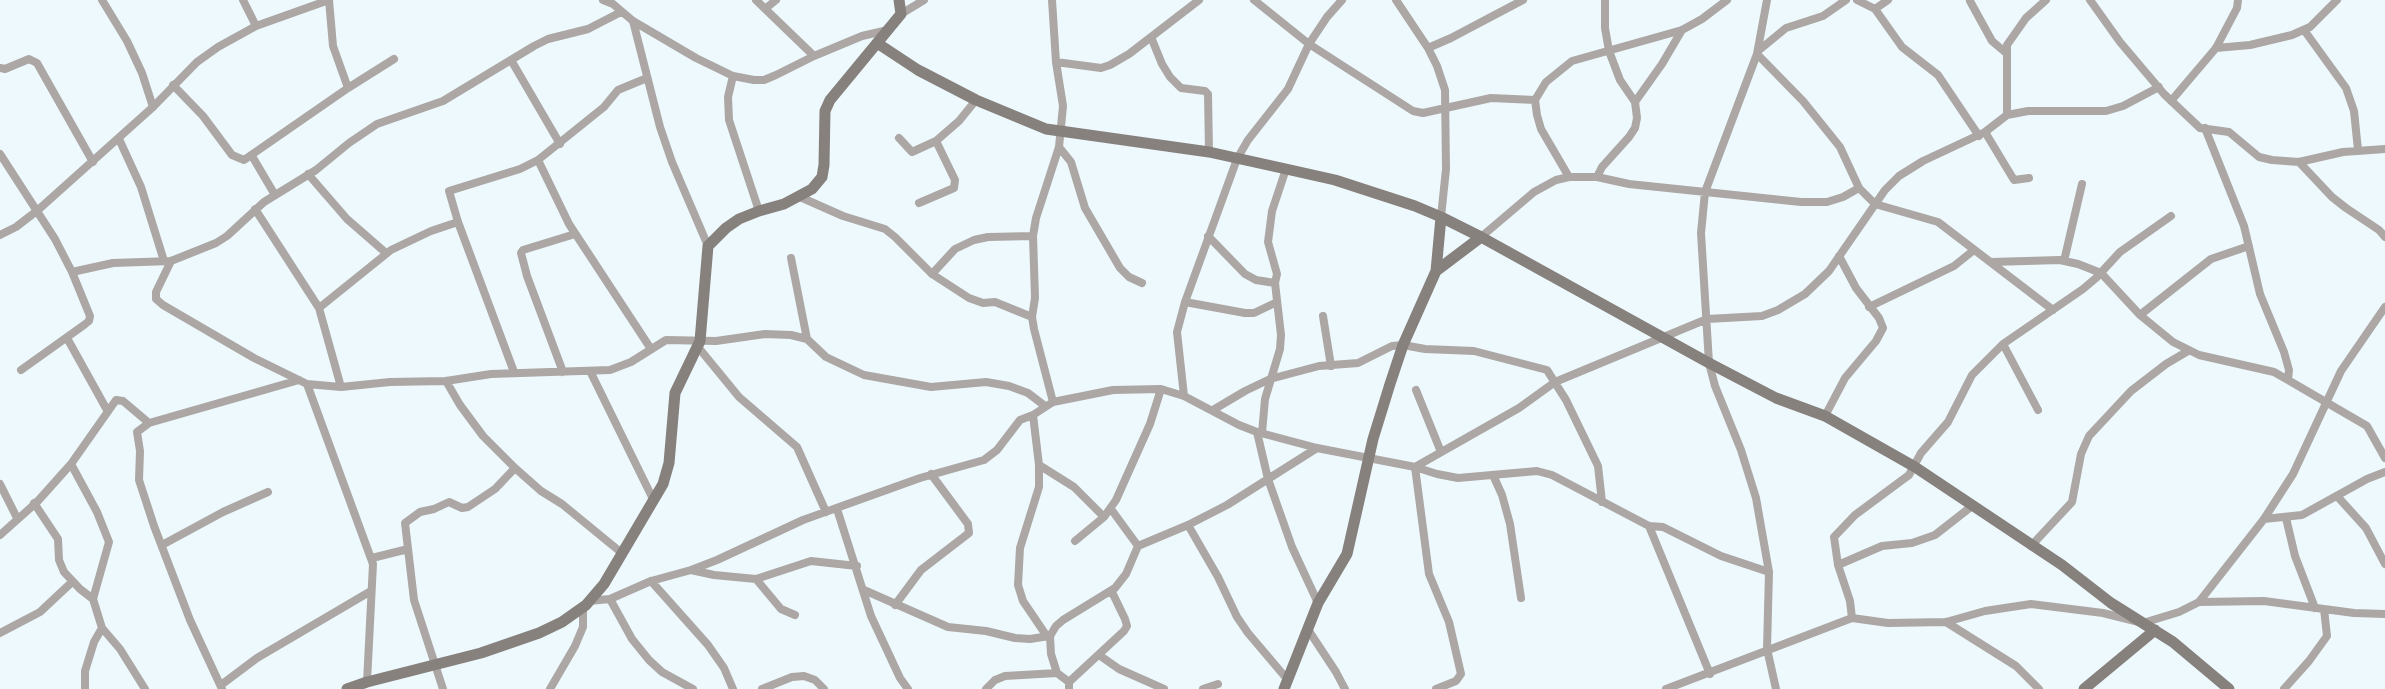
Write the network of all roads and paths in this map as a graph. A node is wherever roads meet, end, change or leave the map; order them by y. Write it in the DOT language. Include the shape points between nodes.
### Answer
graph roads {
  1 [pos="102,0"];
  2 [pos="243,0"];
  3 [pos="329,0"];
  4 [pos="603,0"];
  5 [pos="756,0"];
  6 [pos="776,0"];
  7 [pos="899,0"];
  8 [pos="924,0"];
  9 [pos="1052,0"];
  10 [pos="1199,0"];
  11 [pos="1254,0"];
  12 [pos="1342,0"];
  13 [pos="1396,0"];
  14 [pos="1523,0"];
  15 [pos="1605,0"];
  16 [pos="1727,0"];
  17 [pos="1767,0"];
  18 [pos="1846,0"];
  19 [pos="1856,0"];
  20 [pos="1888,0"];
  21 [pos="2046,0"];
  22 [pos="2090,0"];
  23 [pos="2238,0"];
  24 [pos="2337,0"];
  25 [pos="1970,1"];
  26 [pos="615,2"];
  27 [pos="765,9"];
  28 [pos="1875,9"];
  29 [pos="621,12"];
  30 [pos="901,14"];
  31 [pos="632,21"];
  32 [pos="256,26"];
  33 [pos="888,30"];
  34 [pos="1682,30"];
  35 [pos="2304,30"];
  36 [pos="1151,37"];
  37 [pos="877,43"];
  38 [pos="1309,44"];
  39 [pos="1428,48"];
  40 [pos="2216,48"];
  41 [pos="1609,51"];
  42 [pos="1757,52"];
  43 [pos="2005,52"];
  44 [pos="814,56"];
  45 [pos="394,59"];
  46 [pos="511,60"];
  47 [pos="1056,62"];
  48 [pos="0,68"];
  49 [pos="733,76"];
  50 [pos="647,78"];
  51 [pos="173,85"];
  52 [pos="2159,87"];
  53 [pos="348,88"];
  54 [pos="976,100"];
  55 [pos="1535,100"];
  56 [pos="2171,101"];
  57 [pos="1635,102"];
  58 [pos="153,107"];
  59 [pos="1446,107"];
  60 [pos="2007,115"];
  61 [pos="2205,128"];
  62 [pos="1059,132"];
  63 [pos="1982,134"];
  64 [pos="899,138"];
  65 [pos="119,139"];
  66 [pos="936,140"];
  67 [pos="560,144"];
  68 [pos="1059,147"];
  69 [pos="2385,149"];
  70 [pos="2358,150"];
  71 [pos="1209,152"];
  72 [pos="0,154"];
  73 [pos="252,156"];
  74 [pos="1237,159"];
  75 [pos="538,160"];
  76 [pos="92,162"];
  77 [pos="2299,162"];
  78 [pos="1286,169"];
  79 [pos="308,174"];
  80 [pos="1569,177"];
  81 [pos="1597,177"];
  82 [pos="2029,178"];
  83 [pos="2082,184"];
  84 [pos="1859,188"];
  85 [pos="1705,192"];
  86 [pos="275,195"];
  87 [pos="800,197"];
  88 [pos="919,203"];
  89 [pos="1875,204"];
  90 [pos="255,209"];
  91 [pos="38,210"];
  92 [pos="759,211"];
  93 [pos="2171,216"];
  94 [pos="1441,217"];
  95 [pos="458,222"];
  96 [pos="575,234"];
  97 [pos="0,235"];
  98 [pos="1033,236"];
  99 [pos="1208,236"];
  100 [pos="1482,237"];
  101 [pos="2385,237"];
  102 [pos="708,246"];
  103 [pos="2249,246"];
  104 [pos="1974,250"];
  105 [pos="386,253"];
  106 [pos="1840,256"];
  107 [pos="791,258"];
  108 [pos="2064,260"];
  109 [pos="167,261"];
  110 [pos="1991,262"];
  111 [pos="1436,271"];
  112 [pos="72,272"];
  113 [pos="2101,273"];
  114 [pos="932,274"];
  115 [pos="1142,283"];
  116 [pos="1275,283"];
  117 [pos="1185,302"];
  118 [pos="1277,302"];
  119 [pos="1869,307"];
  120 [pos="2385,307"];
  121 [pos="319,308"];
  122 [pos="2053,310"];
  123 [pos="1323,316"];
  124 [pos="2140,316"];
  125 [pos="1032,317"];
  126 [pos="1707,319"];
  127 [pos="67,338"];
  128 [pos="1661,338"];
  129 [pos="806,340"];
  130 [pos="699,344"];
  131 [pos="2003,344"];
  132 [pos="1403,345"];
  133 [pos="651,349"];
  134 [pos="2188,351"];
  135 [pos="1709,363"];
  136 [pos="1331,366"];
  137 [pos="21,370"];
  138 [pos="590,371"];
  139 [pos="514,372"];
  140 [pos="563,372"];
  141 [pos="1270,379"];
  142 [pos="299,380"];
  143 [pos="2288,380"];
  144 [pos="446,381"];
  145 [pos="1555,382"];
  146 [pos="307,384"];
  147 [pos="341,387"];
  148 [pos="1161,389"];
  149 [pos="1416,390"];
  150 [pos="1184,396"];
  151 [pos="1053,402"];
  152 [pos="2325,403"];
  153 [pos="1045,406"];
  154 [pos="108,410"];
  155 [pos="1213,410"];
  156 [pos="2038,410"];
  157 [pos="1033,415"];
  158 [pos="1825,416"];
  159 [pos="149,423"];
  160 [pos="1260,433"];
  161 [pos="1317,448"];
  162 [pos="1441,452"];
  163 [pos="2385,458"];
  164 [pos="1368,459"];
  165 [pos="71,464"];
  166 [pos="1039,465"];
  167 [pos="1415,467"];
  168 [pos="1915,467"];
  169 [pos="515,468"];
  170 [pos="2385,472"];
  171 [pos="931,474"];
  172 [pos="1493,475"];
  173 [pos="1268,479"];
  174 [pos="0,484"];
  175 [pos="268,492"];
  176 [pos="2337,496"];
  177 [pos="654,501"];
  178 [pos="1602,502"];
  179 [pos="34,503"];
  180 [pos="1972,506"];
  181 [pos="836,509"];
  182 [pos="1111,509"];
  183 [pos="826,512"];
  184 [pos="1104,517"];
  185 [pos="18,518"];
  186 [pos="2286,518"];
  187 [pos="2264,519"];
  188 [pos="1188,525"];
  189 [pos="1649,526"];
  190 [pos="0,535"];
  191 [pos="1075,541"];
  192 [pos="162,545"];
  193 [pos="1138,546"];
  194 [pos="2031,546"];
  195 [pos="408,549"];
  196 [pos="623,554"];
  197 [pos="372,558"];
  198 [pos="2385,564"];
  199 [pos="1838,565"];
  200 [pos="856,566"];
  201 [pos="691,570"];
  202 [pos="1769,572"];
  203 [pos="756,579"];
  204 [pos="651,580"];
  205 [pos="72,582"];
  206 [pos="864,590"];
  207 [pos="371,591"];
  208 [pos="1112,592"];
  209 [pos="1521,598"];
  210 [pos="93,599"];
  211 [pos="610,599"];
  212 [pos="2199,602"];
  213 [pos="1318,603"];
  214 [pos="586,604"];
  215 [pos="895,605"];
  216 [pos="2315,608"];
  217 [pos="2324,610"];
  218 [pos="2385,614"];
  219 [pos="795,615"];
  220 [pos="1852,618"];
  221 [pos="1946,622"];
  222 [pos="2143,623"];
  223 [pos="102,628"];
  224 [pos="1307,628"];
  225 [pos="2155,630"];
  226 [pos="0,633"];
  227 [pos="1048,636"];
  228 [pos="1767,649"];
  229 [pos="1099,655"];
  230 [pos="436,666"];
  231 [pos="1057,673"];
  232 [pos="1710,674"];
  233 [pos="367,682"];
  234 [pos="1218,684"];
  235 [pos="1285,684"];
  236 [pos="1069,685"];
  237 [pos="222,687"];
  238 [pos="85,689"];
  239 [pos="145,689"];
  240 [pos="347,689"];
  241 [pos="443,689"];
  242 [pos="550,689"];
  243 [pos="693,689"];
  244 [pos="733,689"];
  245 [pos="762,689"];
  246 [pos="824,689"];
  247 [pos="908,689"];
  248 [pos="986,689"];
  249 [pos="1164,689"];
  250 [pos="1203,689"];
  251 [pos="1345,689"];
  252 [pos="1436,689"];
  253 [pos="1666,689"];
  254 [pos="1776,689"];
  255 [pos="2039,689"];
  256 [pos="2084,689"];
  257 [pos="2229,689"];
  258 [pos="2284,689"];
  1 -- 58 [label="street" via="127,41"];
  2 -- 32 [label="street"];
  3 -- 32 [label="street"];
  3 -- 53 [label="street" via="333,46"];
  4 -- 26 [label="street"];
  5 -- 27 [label="street"];
  6 -- 27 [label="street"];
  7 -- 30 [label="street"];
  8 -- 30 [label="street"];
  9 -- 47 [label="street"];
  10 -- 36 [label="street"];
  11 -- 38 [label="street"];
  12 -- 38 [label="street" via="1326,17"];
  13 -- 39 [label="street"];
  14 -- 39 [label="street"];
  15 -- 41 [label="street" via="1605,28"];
  16 -- 34 [label="street"];
  17 -- 42 [label="street"];
  18 -- 42 [label="street" via="1822,16 1786,28"];
  19 -- 28 [label="street"];
  20 -- 28 [label="street"];
  21 -- 43 [label="street" via="2021,25"];
  22 -- 52 [label="street" via="2120,42"];
  23 -- 40 [label="street" via="2237,8"];
  24 -- 35 [label="street"];
  25 -- 43 [label="street" via="1992,41"];
  26 -- 29 [label="street"];
  27 -- 44 [label="street"];
  28 -- 63 [label="street" via="1902,47 1938,75"];
  29 -- 31 [label="street"];
  29 -- 46 [label="street" via="588,29 548,39"];
  30 -- 33 [label="street"];
  31 -- 49 [label="street"];
  31 -- 50 [label="street"];
  32 -- 51 [label="street" via="196,62"];
  33 -- 37 [label="street"];
  33 -- 44 [label="street" via="862,36"];
  34 -- 41 [label="street"];
  34 -- 57 [label="street"];
  35 -- 40 [label="street" via="2292,36 2250,45"];
  35 -- 70 [label="street" via="2346,88 2354,111"];
  36 -- 47 [label="street" via="1128,54 1101,68"];
  36 -- 71 [label="street" via="1170,78 1181,88 1205,91 1208,94"];
  37 -- 54 [label="street" via="918,70"];
  37 -- 87 [label="street" via="830,100 825,111 822,177 812,189"];
  38 -- 59 [label="street" via="1413,111 1423,113"];
  38 -- 74 [label="street" via="1288,89 1248,140"];
  39 -- 59 [label="street" via="1437,66"];
  40 -- 56 [label="street"];
  41 -- 55 [label="street" via="1572,61 1546,82"];
  41 -- 57 [label="street" via="1620,80"];
  42 -- 84 [label="street" via="1840,147"];
  42 -- 85 [label="street"];
  43 -- 60 [label="street"];
  44 -- 49 [label="street" via="764,80"];
  45 -- 53 [label="street"];
  46 -- 67 [label="street"];
  46 -- 79 [label="street" via="443,100 377,124"];
  47 -- 62 [label="street" via="1063,106"];
  48 -- 76 [label="street" via="5,69 29,59 37,64"];
  49 -- 92 [label="street" via="728,97 729,120"];
  50 -- 67 [label="street" via="618,90 604,107"];
  50 -- 102 [label="street" via="672,162"];
  51 -- 58 [label="street"];
  51 -- 73 [label="street" via="203,116 232,155 244,160"];
  52 -- 56 [label="street"];
  52 -- 60 [label="street" via="2123,106 2106,111 2028,111"];
  53 -- 73 [label="street"];
  54 -- 62 [label="street"];
  54 -- 66 [label="street" via="959,121"];
  55 -- 59 [label="street" via="1491,98"];
  55 -- 80 [label="street" via="1541,129"];
  56 -- 61 [label="street" via="2200,128"];
  57 -- 81 [label="street" via="1635,128"];
  58 -- 65 [label="street"];
  59 -- 94 [label="street" via="1446,168"];
  60 -- 63 [label="street"];
  61 -- 77 [label="street" via="2229,132 2259,157"];
  61 -- 103 [label="street" via="2244,226"];
  62 -- 68 [label="street"];
  62 -- 71 [label="street"];
  63 -- 82 [label="street" via="2014,180"];
  63 -- 89 [label="street" via="1923,161 1899,176"];
  64 -- 66 [label="street" via="912,152"];
  65 -- 76 [label="street"];
  65 -- 109 [label="street" via="141,187"];
  66 -- 88 [label="street" via="955,184 951,190"];
  67 -- 75 [label="street"];
  68 -- 98 [label="street" via="1036,218"];
  68 -- 115 [label="street" via="1070,162 1085,208 1120,268 1129,277"];
  69 -- 70 [label="street"];
  70 -- 77 [label="street"];
  71 -- 74 [label="street"];
  72 -- 91 [label="street"];
  73 -- 86 [label="street"];
  74 -- 78 [label="street"];
  74 -- 99 [label="street"];
  75 -- 95 [label="street" via="520,169 452,189 449,194"];
  75 -- 96 [label="street"];
  76 -- 91 [label="street"];
  77 -- 101 [label="street" via="2332,197"];
  78 -- 94 [label="street" via="1335,180"];
  78 -- 116 [label="street" via="1272,211 1268,242 1277,274"];
  79 -- 86 [label="street"];
  79 -- 105 [label="street" via="347,219"];
  80 -- 81 [label="street"];
  80 -- 100 [label="street" via="1556,180 1534,192"];
  81 -- 85 [label="street" via="1629,184"];
  83 -- 108 [label="street"];
  84 -- 85 [label="street" via="1827,202 1801,202"];
  84 -- 89 [label="street"];
  85 -- 126 [label="street" via="1701,233"];
  86 -- 90 [label="street"];
  87 -- 92 [label="street"];
  87 -- 114 [label="street" via="843,216 885,229"];
  89 -- 104 [label="street" via="1938,222"];
  89 -- 106 [label="street"];
  90 -- 109 [label="street" via="221,240"];
  90 -- 121 [label="street"];
  91 -- 97 [label="street" via="16,227"];
  91 -- 112 [label="street"];
  92 -- 102 [label="street" via="739,219"];
  93 -- 113 [label="street" via="2123,249"];
  94 -- 100 [label="street"];
  94 -- 111 [label="street"];
  95 -- 105 [label="street"];
  95 -- 139 [label="street"];
  96 -- 133 [label="street"];
  96 -- 140 [label="street" via="523,250 521,253"];
  98 -- 114 [label="street" via="988,237 974,240 955,249"];
  98 -- 125 [label="street" via="1035,298"];
  99 -- 116 [label="street" via="1245,274 1256,280"];
  99 -- 117 [label="street"];
  100 -- 111 [label="street"];
  100 -- 128 [label="street"];
  102 -- 130 [label="street"];
  103 -- 124 [label="street" via="2212,259"];
  103 -- 143 [label="street" via="2260,294 2284,352 2289,370"];
  104 -- 110 [label="street"];
  104 -- 119 [label="street" via="1954,266"];
  105 -- 121 [label="street"];
  106 -- 119 [label="street"];
  106 -- 126 [label="street" via="1829,271 1805,294 1778,310 1762,316"];
  107 -- 129 [label="street"];
  108 -- 110 [label="street" via="2024,259"];
  108 -- 113 [label="street"];
  109 -- 112 [label="street" via="113,263"];
  109 -- 142 [label="street" via="156,299 254,358"];
  110 -- 122 [label="street"];
  111 -- 132 [label="street"];
  112 -- 127 [label="street" via="90,316 89,322"];
  113 -- 122 [label="street"];
  113 -- 124 [label="street"];
  114 -- 125 [label="street" via="977,302 995,302"];
  116 -- 118 [label="street"];
  117 -- 118 [label="street" via="1254,313"];
  117 -- 150 [label="street" via="1177,332"];
  118 -- 141 [label="street" via="1280,349"];
  119 -- 158 [label="street" via="1879,318 1882,331 1845,378"];
  120 -- 152 [label="street" via="2341,371"];
  121 -- 147 [label="street"];
  122 -- 131 [label="street"];
  123 -- 136 [label="street"];
  124 -- 134 [label="street"];
  125 -- 151 [label="street"];
  126 -- 128 [label="street"];
  126 -- 135 [label="street"];
  127 -- 137 [label="street"];
  127 -- 154 [label="street"];
  128 -- 135 [label="street"];
  128 -- 145 [label="street"];
  129 -- 130 [label="street" via="792,335 765,334"];
  129 -- 153 [label="street" via="826,357 864,374 931,387 986,382 1009,386 1028,393"];
  130 -- 133 [label="street" via="673,338"];
  130 -- 177 [label="street" via="675,393 669,463 663,484"];
  130 -- 183 [label="street" via="739,398 797,447"];
  131 -- 156 [label="street"];
  131 -- 168 [label="street" via="1972,375 1948,422 1922,453"];
  132 -- 136 [label="street" via="1392,346 1358,363"];
  132 -- 145 [label="street" via="1425,349 1474,351 1503,358 1546,370"];
  132 -- 164 [label="street"];
  133 -- 138 [label="street" via="622,366 610,370"];
  134 -- 143 [label="street" via="2274,372"];
  134 -- 194 [label="street" via="2131,391 2088,436 2081,454 2072,502"];
  135 -- 158 [label="street" via="1776,398"];
  135 -- 202 [label="street" via="1756,498"];
  136 -- 141 [label="street" via="1306,368"];
  138 -- 140 [label="street"];
  138 -- 177 [label="street"];
  139 -- 140 [label="street"];
  139 -- 144 [label="street"];
  141 -- 155 [label="street" via="1245,390"];
  141 -- 160 [label="street"];
  142 -- 146 [label="street"];
  142 -- 159 [label="street"];
  143 -- 152 [label="street"];
  144 -- 147 [label="street" via="390,382"];
  144 -- 169 [label="street" via="483,436"];
  145 -- 162 [label="street" via="1519,408"];
  145 -- 178 [label="street" via="1598,466"];
  146 -- 147 [label="street"];
  146 -- 197 [label="street"];
  148 -- 150 [label="street"];
  148 -- 151 [label="street" via="1113,390"];
  148 -- 182 [label="street" via="1134,464"];
  149 -- 162 [label="street"];
  150 -- 155 [label="street"];
  151 -- 153 [label="street"];
  152 -- 163 [label="street" via="2367,426"];
  152 -- 187 [label="street" via="2293,474"];
  153 -- 157 [label="street"];
  154 -- 159 [label="street" via="113,403 120,400"];
  154 -- 165 [label="street"];
  155 -- 160 [label="street"];
  157 -- 166 [label="street"];
  157 -- 171 [label="street" via="1020,420 997,450 984,460"];
  158 -- 168 [label="street"];
  159 -- 192 [label="street" via="137,432 140,451 139,480"];
  160 -- 161 [label="street"];
  160 -- 173 [label="street"];
  161 -- 164 [label="street"];
  161 -- 173 [label="street"];
  162 -- 167 [label="street"];
  164 -- 167 [label="street"];
  164 -- 213 [label="street" via="1347,554"];
  165 -- 179 [label="street"];
  165 -- 210 [label="street" via="97,512 109,542"];
  166 -- 184 [label="street" via="1074,487"];
  166 -- 227 [label="street" via="1039,487 1020,548 1018,585 1023,601"];
  167 -- 172 [label="street" via="1458,478"];
  167 -- 252 [label="street" via="1428,574 1449,622 1461,674 1456,682"];
  168 -- 180 [label="street"];
  168 -- 199 [label="street" via="1909,475 1855,515 1834,537"];
  169 -- 195 [label="street" via="495,489 468,507 462,508 449,502 409,518 405,524"];
  169 -- 196 [label="street"];
  170 -- 176 [label="street"];
  171 -- 181 [label="street"];
  171 -- 215 [label="street" via="968,524 969,533 921,570"];
  172 -- 178 [label="street" via="1537,470 1552,475"];
  172 -- 209 [label="street" via="1510,524"];
  173 -- 188 [label="street" via="1227,506"];
  173 -- 213 [label="street" via="1292,547"];
  174 -- 185 [label="street"];
  175 -- 192 [label="street" via="223,512"];
  176 -- 186 [label="street" via="2302,515"];
  176 -- 198 [label="street" via="2366,528"];
  177 -- 196 [label="street"];
  178 -- 189 [label="street"];
  179 -- 185 [label="street"];
  179 -- 205 [label="street" via="58,539 59,560"];
  180 -- 194 [label="street"];
  180 -- 199 [label="street" via="1935,535 1912,543 1882,546"];
  181 -- 183 [label="street"];
  181 -- 200 [label="street"];
  182 -- 184 [label="street"];
  182 -- 193 [label="street"];
  183 -- 201 [label="street"];
  184 -- 191 [label="street"];
  185 -- 190 [label="street"];
  186 -- 187 [label="street"];
  186 -- 216 [label="street" via="2295,556"];
  187 -- 212 [label="street"];
  188 -- 193 [label="street"];
  188 -- 235 [label="street" via="1240,622"];
  189 -- 202 [label="street" via="1663,527 1721,556"];
  189 -- 232 [label="street"];
  192 -- 237 [label="street" via="190,620"];
  193 -- 208 [label="street" via="1126,574"];
  194 -- 222 [label="street"];
  195 -- 197 [label="street"];
  195 -- 230 [label="street" via="414,600"];
  196 -- 214 [label="street" via="604,584"];
  197 -- 207 [label="street"];
  199 -- 220 [label="street" via="1850,601"];
  200 -- 203 [label="street" via="811,561"];
  200 -- 206 [label="street"];
  201 -- 203 [label="street"];
  201 -- 204 [label="street"];
  202 -- 228 [label="street"];
  203 -- 219 [label="street" via="781,609"];
  204 -- 211 [label="street"];
  204 -- 244 [label="street" via="708,645 724,668"];
  205 -- 210 [label="street"];
  205 -- 226 [label="street" via="40,612"];
  206 -- 215 [label="street"];
  206 -- 247 [label="street" via="871,616 900,678"];
  207 -- 233 [label="street"];
  207 -- 237 [label="street" via="257,658"];
  208 -- 227 [label="street" via="1062,620"];
  208 -- 229 [label="street" via="1127,626"];
  210 -- 223 [label="street"];
  211 -- 214 [label="street"];
  211 -- 243 [label="street" via="632,639 649,660 662,672"];
  212 -- 216 [label="street" via="2264,601"];
  212 -- 222 [label="street" via="2179,612"];
  213 -- 224 [label="street"];
  214 -- 230 [label="street" via="562,622 539,633"];
  214 -- 242 [label="street" via="583,627 576,646"];
  215 -- 227 [label="street" via="948,627 986,631 1015,638"];
  216 -- 217 [label="street"];
  217 -- 218 [label="street"];
  217 -- 258 [label="street" via="2327,636"];
  220 -- 221 [label="street" via="1888,623"];
  220 -- 228 [label="street"];
  221 -- 222 [label="street" via="1985,611 2031,604 2103,613"];
  221 -- 255 [label="street" via="2016,666"];
  222 -- 225 [label="street"];
  223 -- 238 [label="street" via="94,642 85,671"];
  223 -- 239 [label="street" via="120,649"];
  224 -- 235 [label="street"];
  224 -- 251 [label="street"];
  225 -- 256 [label="street"];
  225 -- 257 [label="street"];
  227 -- 231 [label="street"];
  228 -- 232 [label="street"];
  228 -- 254 [label="street"];
  229 -- 236 [label="street" via="1078,671"];
  229 -- 249 [label="street" via="1119,669"];
  230 -- 233 [label="street"];
  230 -- 241 [label="street"];
  231 -- 236 [label="street"];
  231 -- 248 [label="street" via="1005,676 995,680"];
  232 -- 253 [label="street"];
  233 -- 240 [label="street"];
  234 -- 250 [label="street"];
  245 -- 246 [label="street" via="792,677 804,676 815,680"];
}
